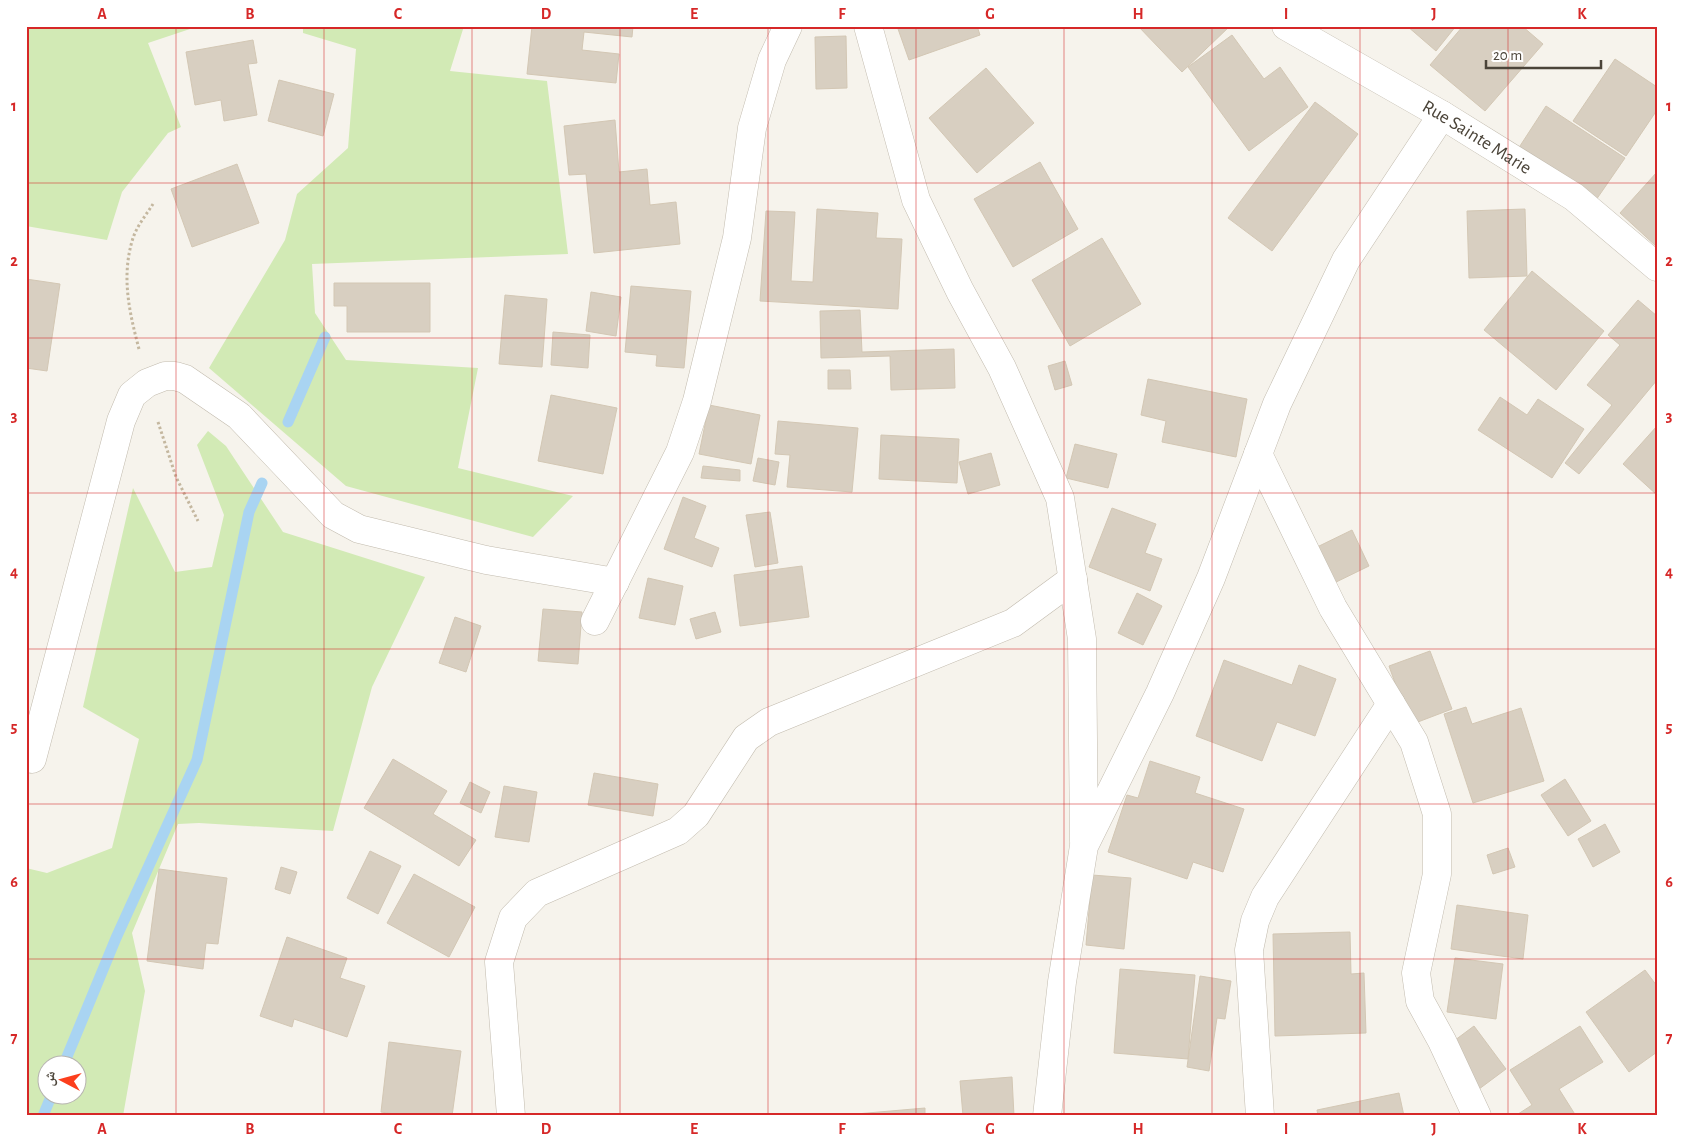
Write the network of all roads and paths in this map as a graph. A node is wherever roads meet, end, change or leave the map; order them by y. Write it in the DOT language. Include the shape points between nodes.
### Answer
graph roads {
  1 [pos="788,26"];
  2 [pos="868,26"];
  3 [pos="1286,26"];
  4 [pos="1442,115"];
  5 [pos="152,204"];
  6 [pos="1657,267"];
  7 [pos="147,383"];
  8 [pos="1258,454"];
  9 [pos="198,521"];
  10 [pos="1073,579"];
  11 [pos="615,582"];
  12 [pos="595,621"];
  13 [pos="1391,704"];
  14 [pos="32,759"];
  15 [pos="1084,846"];
  16 [pos="510,1116"];
  17 [pos="1046,1116"];
  18 [pos="1260,1116"];
  19 [pos="1477,1116"];
  1 -- 11 [label="street" via="772,60 752,128 737,238 697,401 680,452"];
  2 -- 10 [label="street" via="916,200 1002,368 1060,498"];
  3 -- 4 [label="street, Rue Sainte Marie"];
  4 -- 6 [label="street, Rue Sainte Marie" via="1574,198"];
  4 -- 8 [label="street" via="1346,260 1277,404"];
  5 -- 7 [label="path" via="134,236 126,280 128,305"];
  7 -- 9 [label="path" via="176,477"];
  7 -- 11 [label="street" via="175,376 214,397 239,416 333,514 360,529 486,560"];
  7 -- 14 [label="street" via="129,401 113,446"];
  8 -- 13 [label="street" via="1333,608"];
  8 -- 15 [label="street" via="1211,578 1164,684"];
  10 -- 15 [label="street" via="1082,640"];
  10 -- 16 [label="street" via="1013,623 769,722 746,738 696,814 678,831 537,893 513,918 499,962"];
  11 -- 12 [label="street"];
  13 -- 18 [label="street" via="1265,897 1255,921 1249,950"];
  13 -- 19 [label="street" via="1414,742 1437,814 1437,874 1416,973 1420,1001"];
  15 -- 17 [label="street" via="1062,982"];
}
